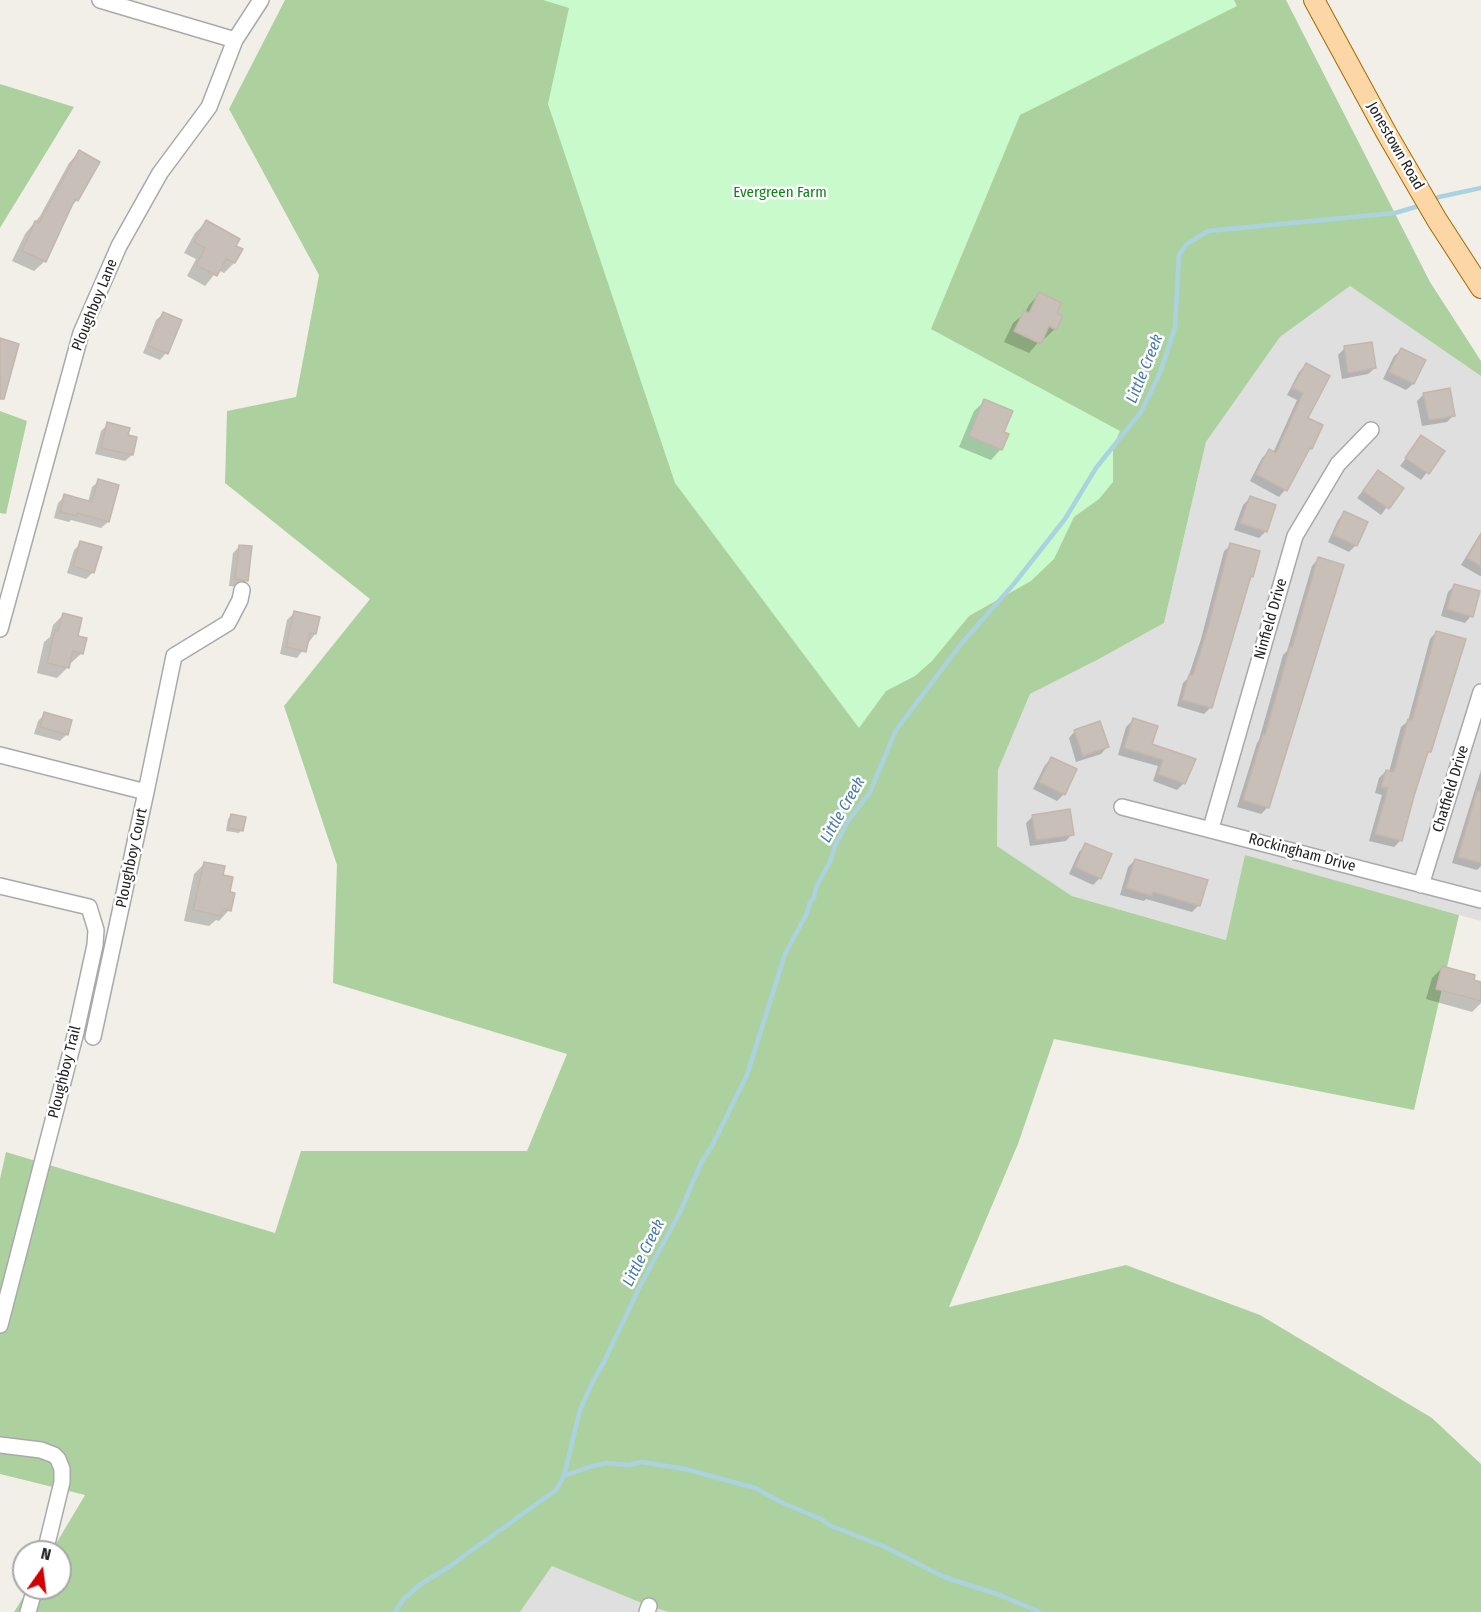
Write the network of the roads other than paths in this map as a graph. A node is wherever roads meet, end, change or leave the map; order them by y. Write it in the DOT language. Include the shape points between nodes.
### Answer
graph roads {
  1 [pos="100,0"];
  2 [pos="261,0"];
  3 [pos="1314,0"];
  4 [pos="235,40"];
  5 [pos="1481,288"];
  6 [pos="1371,430"];
  7 [pos="242,590"];
  8 [pos="0,629"];
  9 [pos="1481,692"];
  10 [pos="0,755"];
  11 [pos="146,792"];
  12 [pos="1122,807"];
  13 [pos="1211,828"];
  14 [pos="1422,885"];
  15 [pos="0,886"];
  16 [pos="1481,900"];
  17 [pos="93,1037"];
  18 [pos="0,1325"];
  19 [pos="0,1445"];
  20 [pos="48,1540"];
  1 -- 4 [label="street"];
  2 -- 4 [label="street, Ploughboy Lane"];
  3 -- 5 [label="main road, Jonestown Road" via="1387,134"];
  4 -- 8 [label="street, Ploughboy Lane" via="208,107 160,173 119,246 81,333"];
  6 -- 13 [label="street, Ninfield Drive" via="1338,464 1295,536"];
  7 -- 11 [label="street" via="228,623 174,656"];
  9 -- 14 [label="street, Chatfield Drive"];
  10 -- 11 [label="street, Ploughboy Court"];
  11 -- 17 [label="street, Ploughboy Court"];
  12 -- 13 [label="street, Rockingham Drive"];
  13 -- 14 [label="street, Rockingham Drive"];
  14 -- 16 [label="street, Rockingham Drive"];
  15 -- 18 [label="street, Ploughboy Trail" via="89,907 96,930 76,1032"];
  19 -- 20 [label="street" via="41,1450 58,1459 62,1482"];
}
